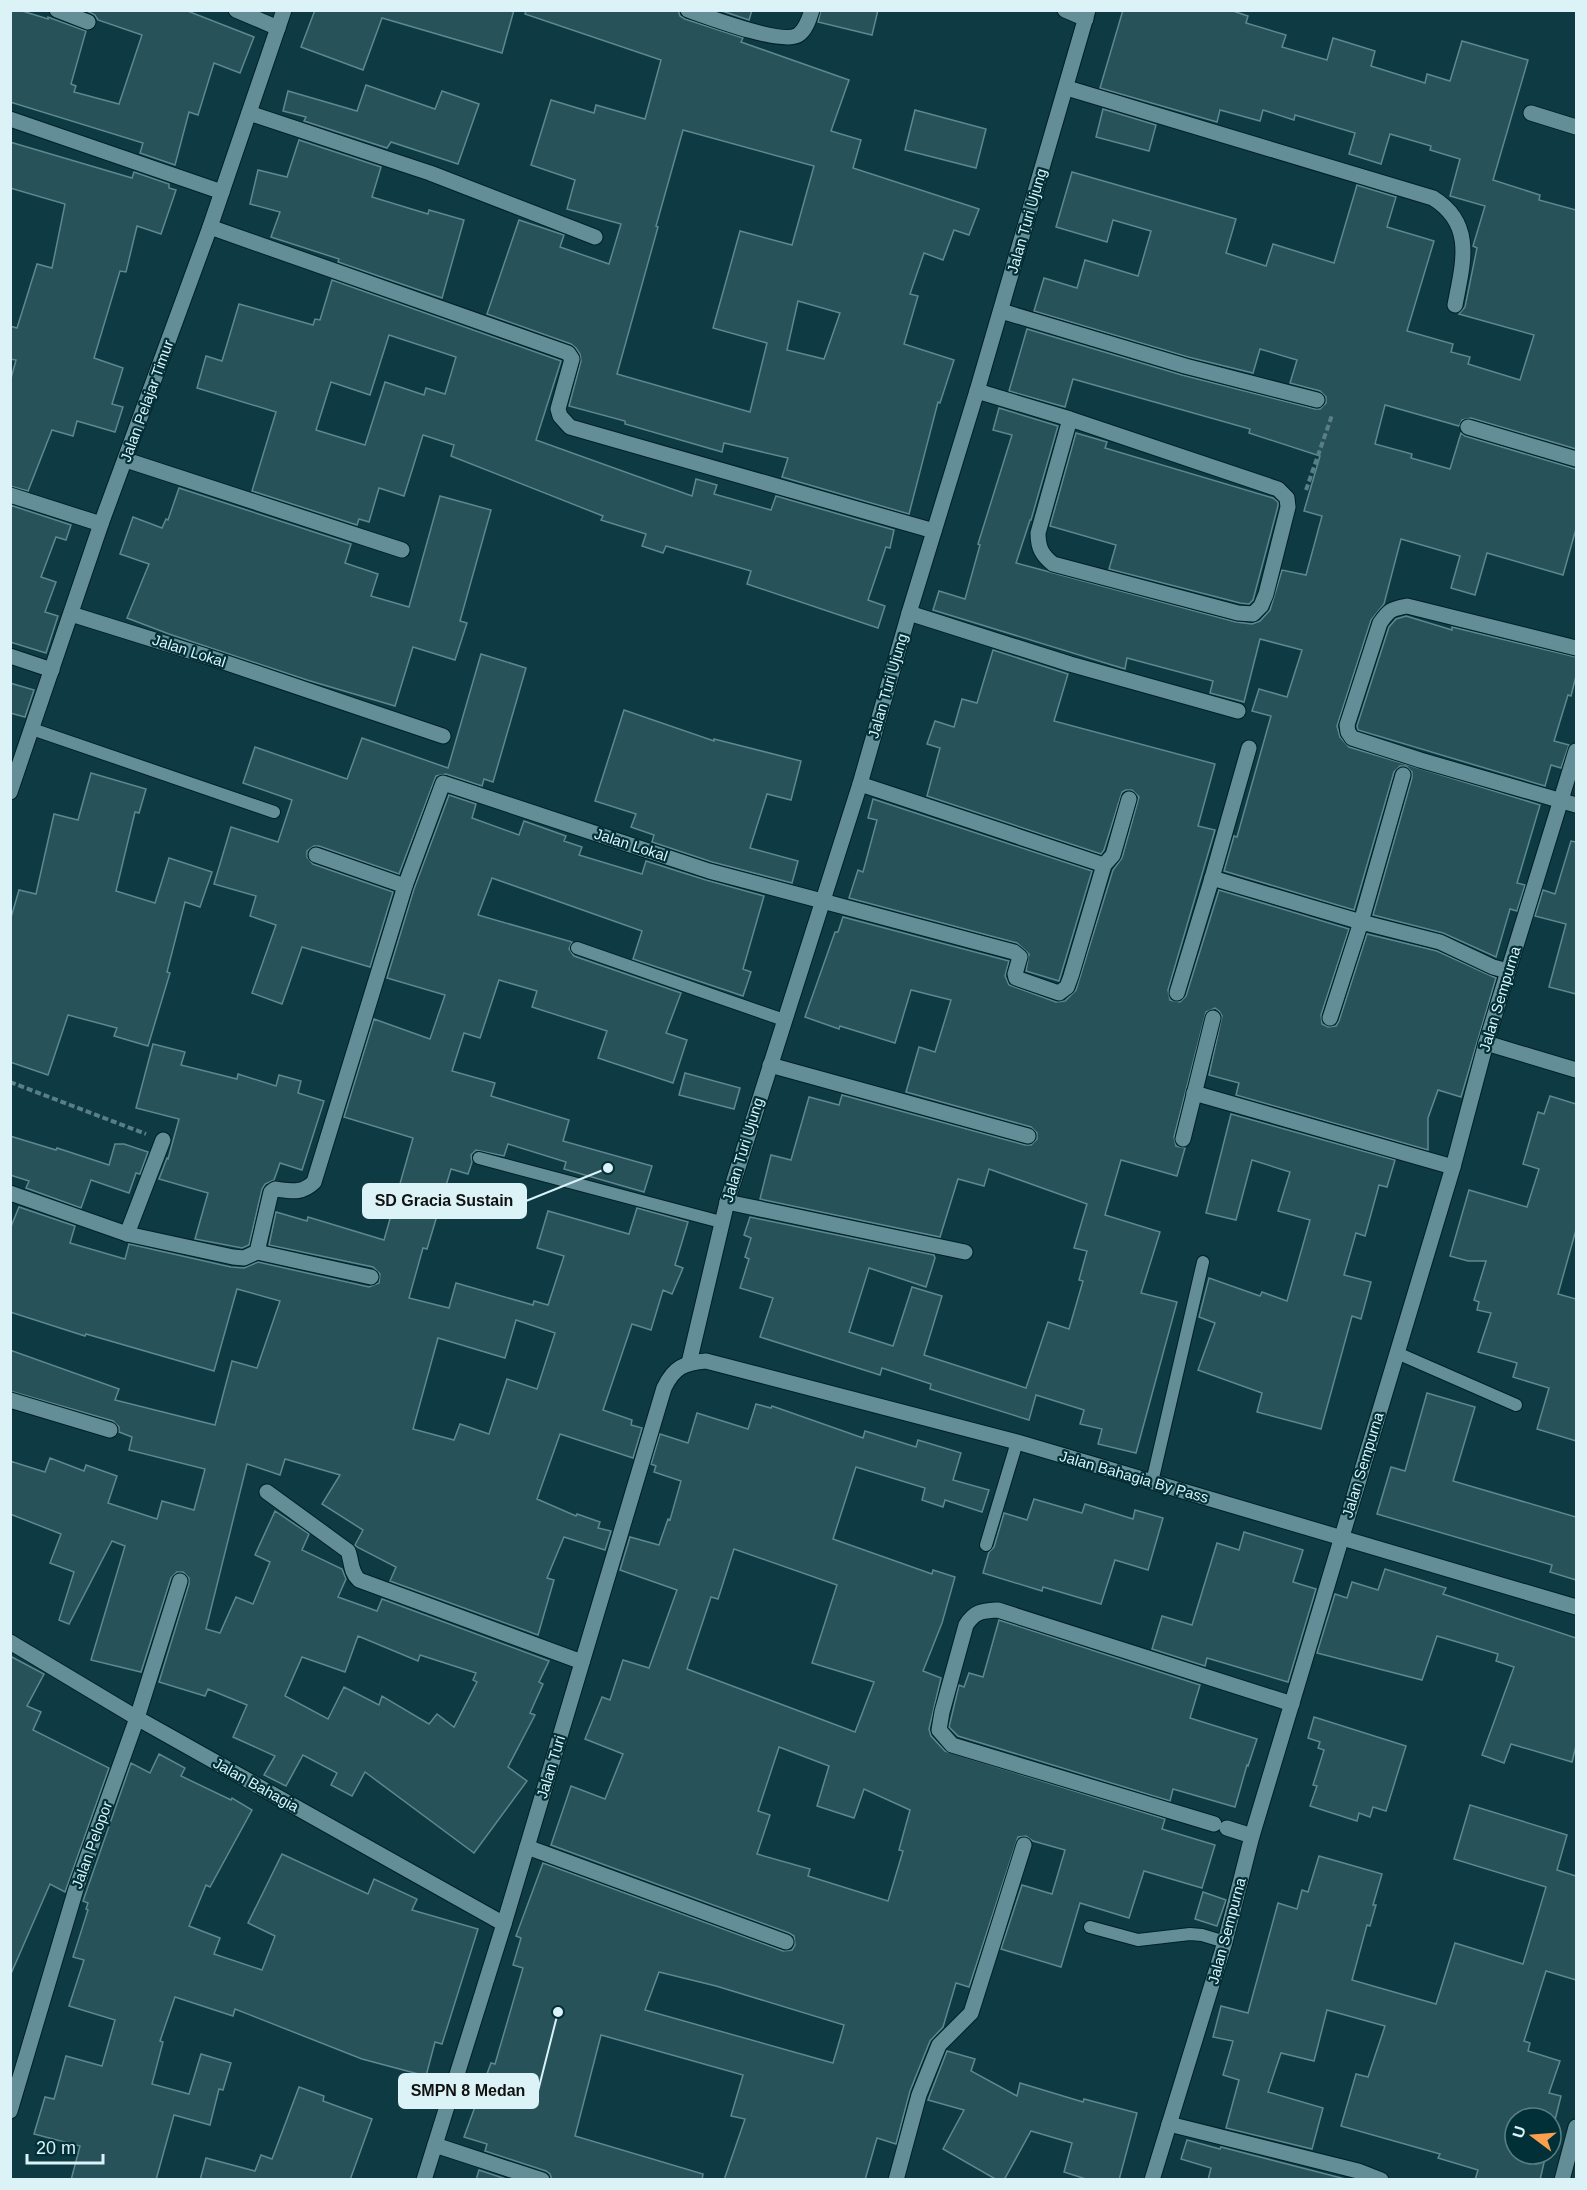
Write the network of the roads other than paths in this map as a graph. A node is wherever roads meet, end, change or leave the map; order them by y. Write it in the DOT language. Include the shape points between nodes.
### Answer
graph roads {
  1 [pos="57,10"];
  2 [pos="236,10"];
  3 [pos="284,10"];
  4 [pos="688,10"];
  5 [pos="812,10"];
  6 [pos="1065,10"];
  7 [pos="1087,15"];
  8 [pos="88,22"];
  9 [pos="278,28"];
  10 [pos="1066,88"];
  11 [pos="249,113"];
  12 [pos="1531,113"];
  13 [pos="10,119"];
  14 [pos="1576,127"];
  15 [pos="222,192"];
  16 [pos="210,227"];
  17 [pos="595,237"];
  18 [pos="1455,305"];
  19 [pos="1001,311"];
  20 [pos="977,391"];
  21 [pos="1317,400"];
  22 [pos="1070,419"];
  23 [pos="1468,427"];
  24 [pos="1576,459"];
  25 [pos="126,460"];
  26 [pos="10,495"];
  27 [pos="101,524"];
  28 [pos="934,531"];
  29 [pos="402,550"];
  30 [pos="909,613"];
  31 [pos="71,614"];
  32 [pos="1576,648"];
  33 [pos="10,656"];
  34 [pos="52,670"];
  35 [pos="1238,711"];
  36 [pos="32,729"];
  37 [pos="443,736"];
  38 [pos="1249,748"];
  39 [pos="1576,751"];
  40 [pos="1403,774"];
  41 [pos="860,784"];
  42 [pos="10,792"];
  43 [pos="1129,799"];
  44 [pos="1569,803"];
  45 [pos="274,812"];
  46 [pos="316,855"];
  47 [pos="1104,865"];
  48 [pos="1212,878"];
  49 [pos="405,886"];
  50 [pos="821,901"];
  51 [pos="1361,922"];
  52 [pos="577,948"];
  53 [pos="1508,971"];
  54 [pos="1177,993"];
  55 [pos="1330,1017"];
  56 [pos="1213,1018"];
  57 [pos="784,1020"];
  58 [pos="1486,1043"];
  59 [pos="770,1065"];
  60 [pos="1576,1070"];
  61 [pos="1194,1093"];
  62 [pos="1028,1136"];
  63 [pos="1183,1139"];
  64 [pos="163,1140"];
  65 [pos="479,1158"];
  66 [pos="1453,1167"];
  67 [pos="10,1193"];
  68 [pos="727,1202"];
  69 [pos="721,1222"];
  70 [pos="127,1234"];
  71 [pos="257,1252"];
  72 [pos="965,1252"];
  73 [pos="1203,1262"];
  74 [pos="371,1277"];
  75 [pos="1397,1353"];
  76 [pos="689,1363"];
  77 [pos="10,1400"];
  78 [pos="1516,1405"];
  79 [pos="110,1430"];
  80 [pos="1017,1442"];
  81 [pos="1152,1482"];
  82 [pos="267,1492"];
  83 [pos="1341,1538"];
  84 [pos="986,1545"];
  85 [pos="180,1581"];
  86 [pos="1576,1607"];
  87 [pos="10,1642"];
  88 [pos="582,1662"];
  89 [pos="1292,1704"];
  90 [pos="137,1718"];
  91 [pos="1252,1836"];
  92 [pos="1024,1845"];
  93 [pos="527,1846"];
  94 [pos="504,1924"];
  95 [pos="1090,1927"];
  96 [pos="786,1942"];
  97 [pos="1225,1942"];
  98 [pos="10,2111"];
  99 [pos="1169,2124"];
  100 [pos="1576,2127"];
  101 [pos="435,2145"];
  102 [pos="424,2180"];
  103 [pos="542,2180"];
  104 [pos="896,2180"];
  105 [pos="1152,2180"];
  106 [pos="1382,2180"];
  107 [pos="1562,2180"];
  1 -- 8 [label="street"];
  2 -- 9 [label="street"];
  3 -- 9 [label="street, Jalan Pelajar Timur"];
  4 -- 5 [label="street" via="776,37 789,37 803,31"];
  6 -- 7 [label="street"];
  7 -- 10 [label="street, Jalan Turi Ujung"];
  9 -- 11 [label="street, Jalan Pelajar Timur"];
  10 -- 18 [label="street" via="1433,198 1447,207 1462,236 1464,256"];
  10 -- 19 [label="street, Jalan Turi Ujung"];
  11 -- 15 [label="street, Jalan Pelajar Timur"];
  11 -- 17 [label="street" via="430,173"];
  12 -- 14 [label="street"];
  13 -- 15 [label="street"];
  15 -- 16 [label="street, Jalan Pelajar Timur"];
  16 -- 25 [label="street, Jalan Pelajar Timur"];
  16 -- 28 [label="street" via="568,353 572,359 558,409 570,427"];
  19 -- 20 [label="street, Jalan Turi Ujung"];
  19 -- 21 [label="street" via="1185,366"];
  20 -- 22 [label="street"];
  20 -- 28 [label="street, Jalan Turi Ujung"];
  22 -- 22 [label="street" via="1278,489 1287,498 1266,594 1253,614 1053,564 1043,556 1038,533"];
  23 -- 24 [label="street"];
  25 -- 27 [label="street, Jalan Pelajar Timur"];
  25 -- 29 [label="street"];
  26 -- 27 [label="street"];
  27 -- 31 [label="street, Jalan Pelajar Timur"];
  28 -- 30 [label="street, Jalan Turi Ujung"];
  30 -- 35 [label="street"];
  30 -- 41 [label="street, Jalan Turi Ujung"];
  31 -- 34 [label="street, Jalan Pelajar Timur"];
  31 -- 37 [label="street, Jalan Lokal"];
  32 -- 44 [label="street" via="1407,606 1396,608 1380,623 1347,725 1352,738"];
  33 -- 34 [label="street"];
  34 -- 36 [label="street, Jalan Pelajar Timur"];
  36 -- 42 [label="street, Jalan Pelajar Timur"];
  36 -- 45 [label="lane"];
  38 -- 48 [label="street"];
  39 -- 44 [label="street, Jalan Sempurna"];
  40 -- 51 [label="street"];
  41 -- 47 [label="street"];
  41 -- 50 [label="street, Jalan Turi Ujung"];
  43 -- 47 [label="street" via="1113,855"];
  44 -- 53 [label="street, Jalan Sempurna"];
  46 -- 49 [label="street"];
  47 -- 50 [label="street, Jalan Lokal" via="1071,976 1067,987 1059,993 1016,978 1020,957 1014,952"];
  48 -- 51 [label="street"];
  48 -- 54 [label="street"];
  49 -- 50 [label="street, Jalan Lokal" via="442,783 709,871"];
  49 -- 71 [label="street" via="314,1182 298,1192 271,1192"];
  50 -- 57 [label="street, Jalan Turi Ujung"];
  51 -- 53 [label="street" via="1440,942"];
  51 -- 55 [label="street"];
  52 -- 57 [label="lane"];
  53 -- 58 [label="street, Jalan Sempurna"];
  56 -- 61 [label="street"];
  57 -- 59 [label="street, Jalan Turi Ujung"];
  58 -- 60 [label="street"];
  58 -- 66 [label="street, Jalan Sempurna"];
  59 -- 62 [label="street"];
  59 -- 68 [label="street, Jalan Turi Ujung"];
  61 -- 63 [label="street"];
  61 -- 66 [label="street"];
  64 -- 70 [label="street"];
  65 -- 69 [label="lane"];
  66 -- 75 [label="street, Jalan Sempurna"];
  67 -- 70 [label="street"];
  68 -- 69 [label="street, Jalan Turi Ujung"];
  68 -- 72 [label="street"];
  69 -- 76 [label="street, Jalan Turi Ujung"];
  70 -- 71 [label="street" via="233,1257 244,1258"];
  71 -- 74 [label="street"];
  73 -- 81 [label="lane"];
  75 -- 78 [label="lane"];
  75 -- 83 [label="street, Jalan Sempurna"];
  76 -- 80 [label="street, Jalan Bahagia By Pass" via="706,1361"];
  76 -- 88 [label="street, Jalan Turi" via="677,1369 664,1388"];
  77 -- 79 [label="street"];
  80 -- 81 [label="street, Jalan Bahagia By Pass"];
  80 -- 84 [label="lane"];
  81 -- 83 [label="street, Jalan Bahagia By Pass"];
  82 -- 88 [label="street" via="348,1551 351,1569 359,1580"];
  83 -- 86 [label="street, Jalan Bahagia By Pass"];
  83 -- 89 [label="street, Jalan Sempurna"];
  85 -- 90 [label="street, Jalan Pelopor"];
  87 -- 90 [label="street, Jalan Bahagia"];
  88 -- 93 [label="street, Jalan Turi"];
  89 -- 91 [label="street, Jalan Sempurna"];
  89 -- 91 [label="street" via="998,1610 974,1614 966,1625 939,1730 952,1745"];
  90 -- 94 [label="street, Jalan Bahagia"];
  90 -- 98 [label="street, Jalan Pelopor" via="76,1889"];
  91 -- 97 [label="street, Jalan Sempurna"];
  92 -- 104 [label="street" via="971,2013 939,2045"];
  93 -- 94 [label="street, Jalan Turi"];
  93 -- 96 [label="street"];
  94 -- 101 [label="street, Jalan Turi"];
  95 -- 97 [label="lane" via="1138,1940 1190,1934"];
  97 -- 99 [label="street, Jalan Sempurna"];
  99 -- 105 [label="street, Jalan Sempurna"];
  99 -- 106 [label="street"];
  100 -- 107 [label="street"];
  101 -- 102 [label="street, Jalan Turi"];
  101 -- 103 [label="street"];
}
